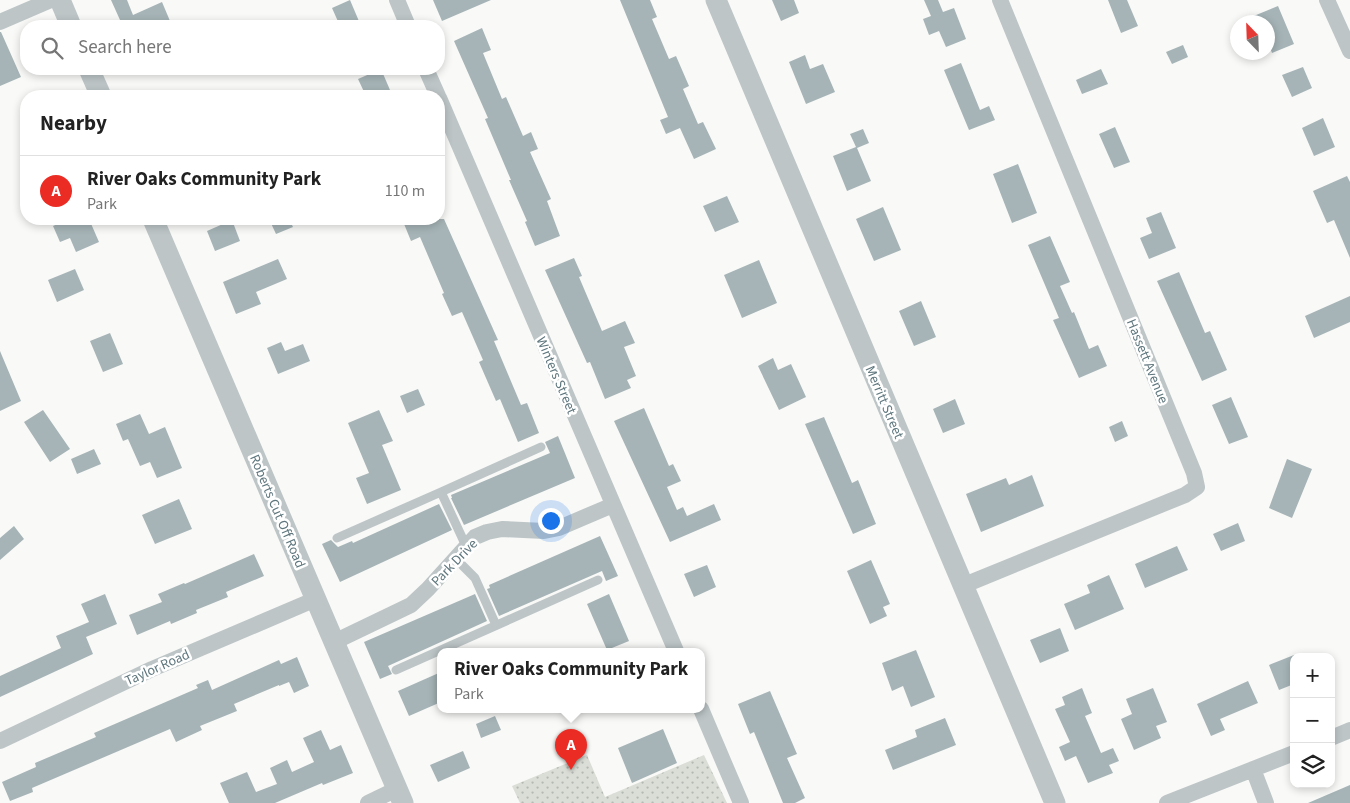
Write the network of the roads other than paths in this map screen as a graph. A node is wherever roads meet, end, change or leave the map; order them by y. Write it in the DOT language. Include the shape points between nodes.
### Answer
graph roads {
  1 [pos="52,0"];
  2 [pos="60,0"];
  3 [pos="397,0"];
  4 [pos="716,0"];
  5 [pos="1000,0"];
  6 [pos="1328,0"];
  7 [pos="68,20"];
  8 [pos="405,20"];
  9 [pos="0,22"];
  10 [pos="1350,51"];
  11 [pos="92,75"];
  12 [pos="429,75"];
  13 [pos="98,90"];
  14 [pos="435,90"];
  15 [pos="445,113"];
  16 [pos="156,225"];
  17 [pos="541,447"];
  18 [pos="441,492"];
  19 [pos="613,505"];
  20 [pos="337,538"];
  21 [pos="461,552"];
  22 [pos="598,580"];
  23 [pos="962,586"];
  24 [pos="316,599"];
  25 [pos="496,625"];
  26 [pos="334,642"];
  27 [pos="445,648"];
  28 [pos="675,648"];
  29 [pos="437,652"];
  30 [pos="396,670"];
  31 [pos="703,713"];
  32 [pos="1350,730"];
  33 [pos="1335,736"];
  34 [pos="0,741"];
  35 [pos="1290,755"];
  36 [pos="1253,769"];
  37 [pos="400,796"];
  38 [pos="368,803"];
  39 [pos="741,803"];
  40 [pos="1055,803"];
  41 [pos="1168,803"];
  42 [pos="1266,803"];
  1 -- 9 [label="street"];
  2 -- 7 [label="street"];
  3 -- 8 [label="street"];
  4 -- 23 [label="street, Merritt Street"];
  5 -- 23 [label="street, Hassett Avenue" via="1197,487 1185,495"];
  6 -- 10 [label="street"];
  11 -- 13 [label="street"];
  12 -- 14 [label="street, Winters Street"];
  15 -- 19 [label="street, Winters Street"];
  16 -- 24 [label="street, Roberts Cut Off Road"];
  17 -- 18 [label="lane"];
  18 -- 20 [label="lane"];
  18 -- 21 [label="lane"];
  19 -- 21 [label="street, Park Drive" via="544,532 502,528 487,532 475,537"];
  19 -- 28 [label="street, Winters Street"];
  21 -- 25 [label="lane"];
  21 -- 26 [label="street, Park Drive" via="411,605"];
  22 -- 25 [label="lane"];
  23 -- 40 [label="street, Merritt Street"];
  24 -- 26 [label="street, Roberts Cut Off Road"];
  24 -- 34 [label="street, Taylor Road" via="152,669"];
  25 -- 27 [label="lane"];
  26 -- 37 [label="street, Roberts Cut Off Road"];
  29 -- 30 [label="lane"];
  31 -- 39 [label="street"];
  32 -- 33 [label="street"];
  35 -- 36 [label="street"];
  36 -- 41 [label="street"];
  36 -- 42 [label="street"];
  37 -- 38 [label="street"];
}
